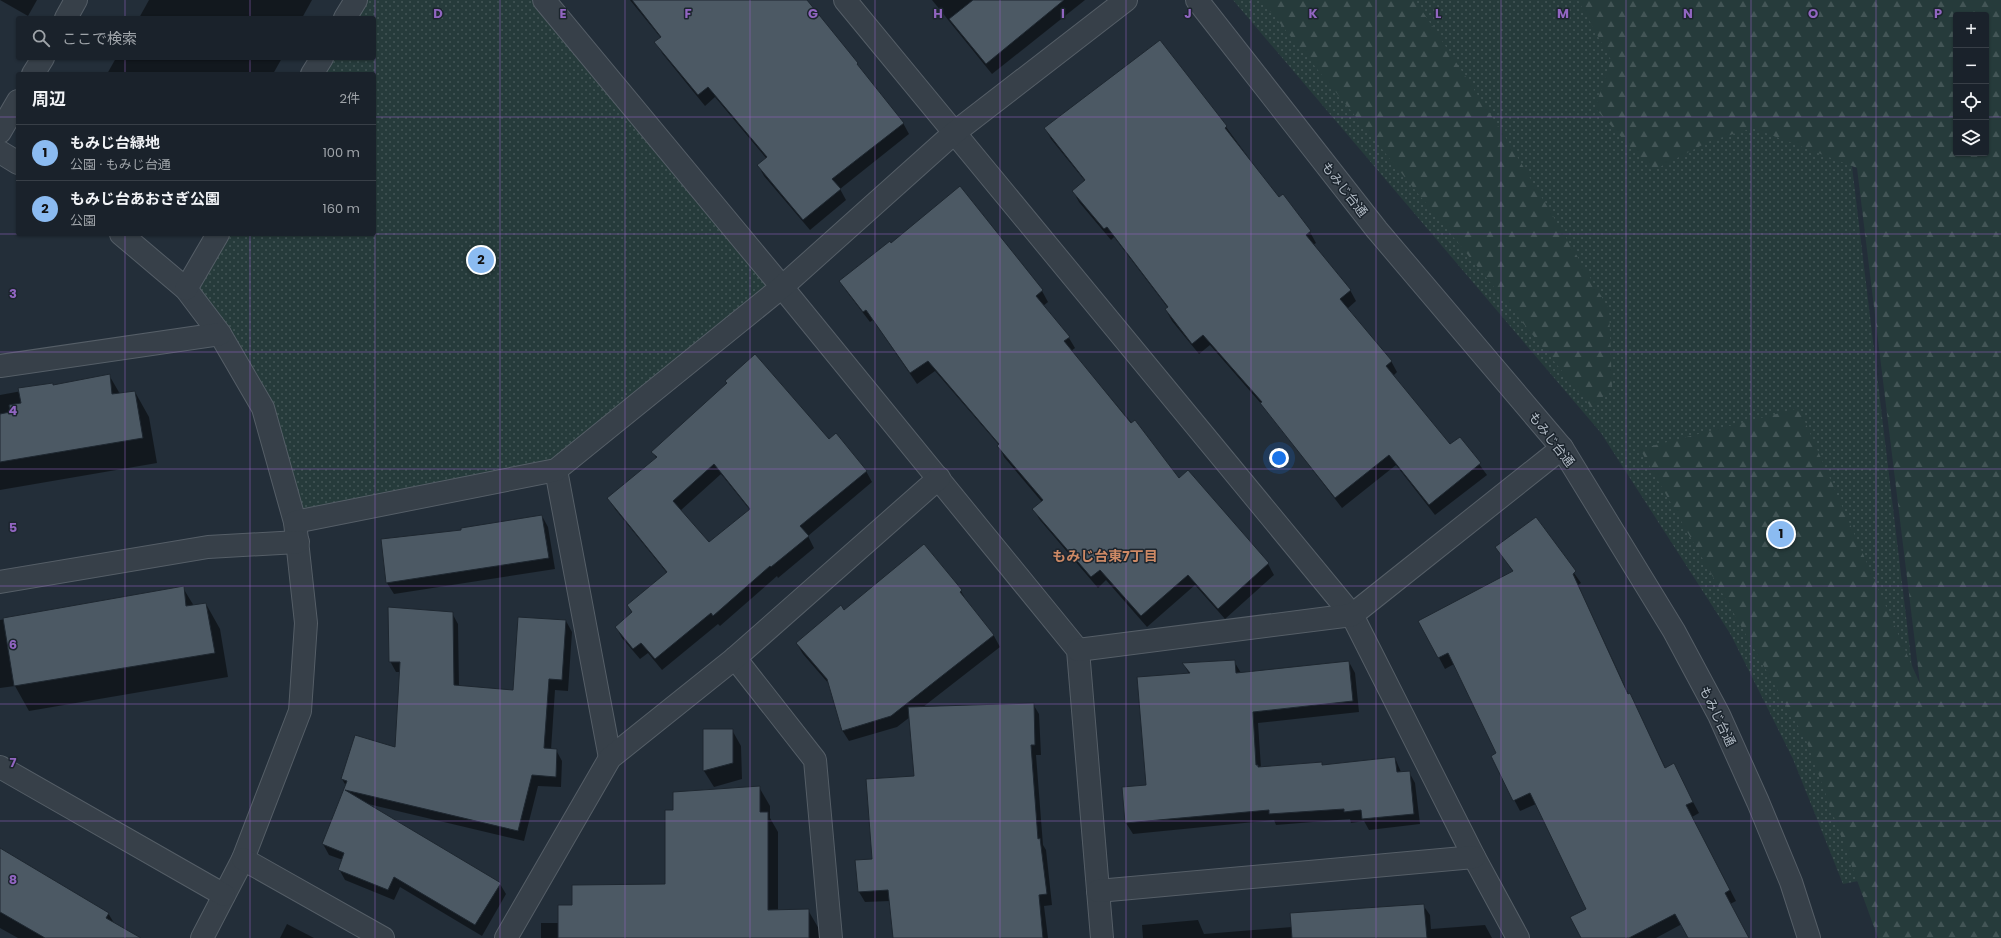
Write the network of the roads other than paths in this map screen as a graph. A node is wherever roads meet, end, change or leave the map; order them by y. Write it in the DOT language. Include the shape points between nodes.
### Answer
graph roads {
  1 [pos="76,0"];
  2 [pos="356,0"];
  3 [pos="544,0"];
  4 [pos="846,0"];
  5 [pos="1126,0"];
  6 [pos="1197,0"];
  7 [pos="67,16"];
  8 [pos="346,16"];
  9 [pos="42,60"];
  10 [pos="321,60"];
  11 [pos="35,72"];
  12 [pos="313,72"];
  13 [pos="16,104"];
  14 [pos="0,132"];
  15 [pos="954,133"];
  16 [pos="0,152"];
  17 [pos="16,162"];
  18 [pos="123,236"];
  19 [pos="217,236"];
  20 [pos="782,287"];
  21 [pos="186,289"];
  22 [pos="220,334"];
  23 [pos="0,366"];
  24 [pos="1562,448"];
  25 [pos="556,470"];
  26 [pos="939,478"];
  27 [pos="296,532"];
  28 [pos="0,582"];
  29 [pos="1352,614"];
  30 [pos="1078,650"];
  31 [pos="735,658"];
  32 [pos="610,758"];
  33 [pos="0,767"];
  34 [pos="1474,858"];
  35 [pos="244,859"];
  36 [pos="1098,891"];
  37 [pos="224,895"];
  38 [pos="202,938"];
  39 [pos="383,938"];
  40 [pos="506,938"];
  41 [pos="831,938"];
  42 [pos="1102,938"];
  43 [pos="1518,938"];
  44 [pos="1809,938"];
  1 -- 7 [label="street"];
  2 -- 8 [label="street"];
  3 -- 20 [label="street"];
  4 -- 15 [label="street"];
  5 -- 15 [label="street"];
  6 -- 24 [label="street, もみじ台通" via="1377,230"];
  9 -- 11 [label="street"];
  10 -- 12 [label="street"];
  13 -- 14 [label="street"];
  15 -- 20 [label="street"];
  15 -- 29 [label="street"];
  16 -- 17 [label="street"];
  18 -- 21 [label="street"];
  19 -- 21 [label="street"];
  20 -- 25 [label="street"];
  20 -- 26 [label="street"];
  21 -- 22 [label="street"];
  22 -- 23 [label="street"];
  22 -- 27 [label="street" via="263,408"];
  24 -- 29 [label="street"];
  24 -- 44 [label="street, もみじ台通" via="1674,631 1719,715 1791,882"];
  25 -- 27 [label="street"];
  25 -- 32 [label="street"];
  26 -- 30 [label="street"];
  26 -- 31 [label="street"];
  27 -- 28 [label="street"];
  27 -- 35 [label="street" via="306,623 300,711"];
  29 -- 30 [label="street"];
  29 -- 34 [label="street"];
  30 -- 36 [label="street"];
  31 -- 32 [label="street"];
  31 -- 41 [label="street" via="815,760"];
  32 -- 40 [label="street"];
  33 -- 37 [label="street"];
  34 -- 36 [label="street"];
  34 -- 43 [label="street"];
  35 -- 37 [label="street"];
  35 -- 39 [label="street"];
  36 -- 42 [label="street"];
  37 -- 38 [label="street"];
}
